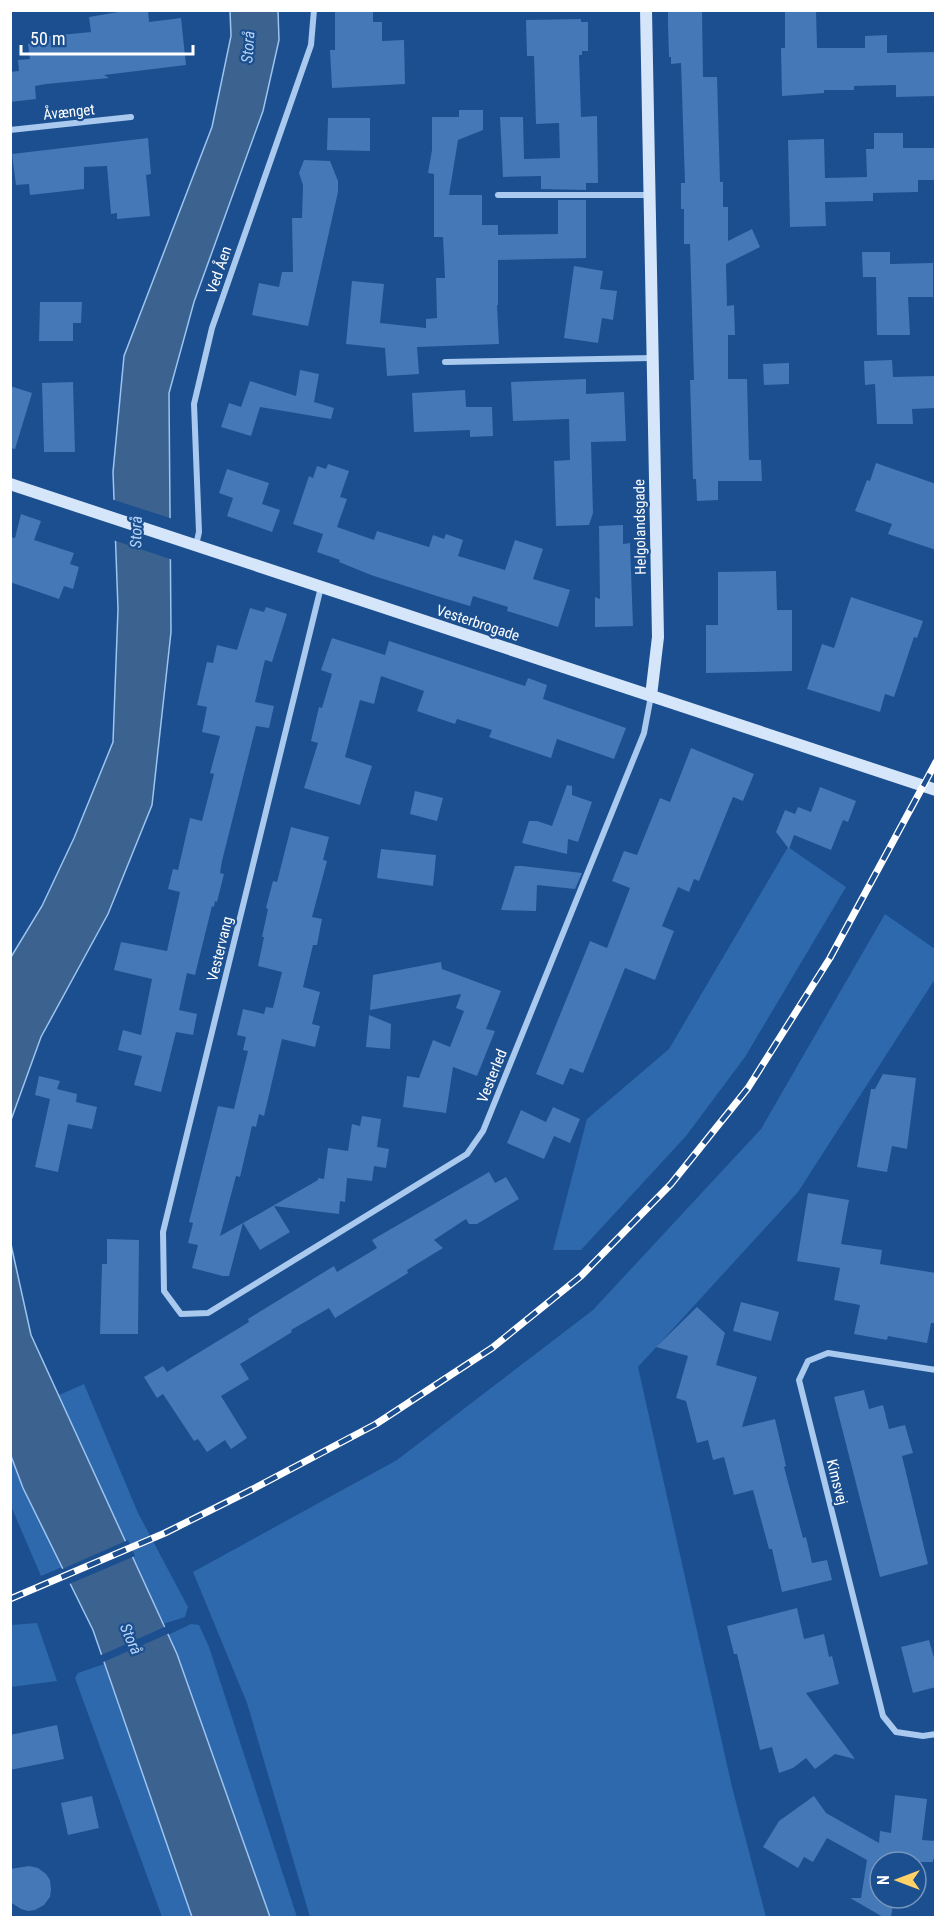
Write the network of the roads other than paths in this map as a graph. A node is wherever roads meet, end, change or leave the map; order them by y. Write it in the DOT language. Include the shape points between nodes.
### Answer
graph roads {
  1 [pos="314,10"];
  2 [pos="646,10"];
  3 [pos="131,117"];
  4 [pos="10,130"];
  5 [pos="498,195"];
  6 [pos="649,195"];
  7 [pos="652,358"];
  8 [pos="445,362"];
  9 [pos="10,484"];
  10 [pos="196,546"];
  11 [pos="321,587"];
  12 [pos="651,696"];
  13 [pos="936,790"];
  14 [pos="181,1314"];
  15 [pos="936,1370"];
  16 [pos="936,1734"];
  1 -- 10 [label="street, Ved Åen" via="311,45 212,328 194,404 199,532"];
  2 -- 6 [label="street, Helgolandsgade"];
  3 -- 4 [label="street, Åvænget"];
  5 -- 6 [label="street"];
  6 -- 7 [label="street, Helgolandsgade"];
  7 -- 8 [label="street"];
  7 -- 12 [label="street, Helgolandsgade" via="658,637"];
  9 -- 10 [label="street, Vesterbrogade"];
  10 -- 11 [label="street, Vesterbrogade"];
  11 -- 12 [label="street, Vesterbrogade"];
  11 -- 14 [label="street, Vestervang" via="162,1232 164,1291"];
  12 -- 13 [label="street, Vesterbrogade"];
  12 -- 14 [label="street, Vesterled" via="640,744 483,1131 466,1154 208,1313"];
  15 -- 16 [label="street, Kimsvej" via="828,1353 808,1361 799,1380 883,1716 896,1732"];
}
